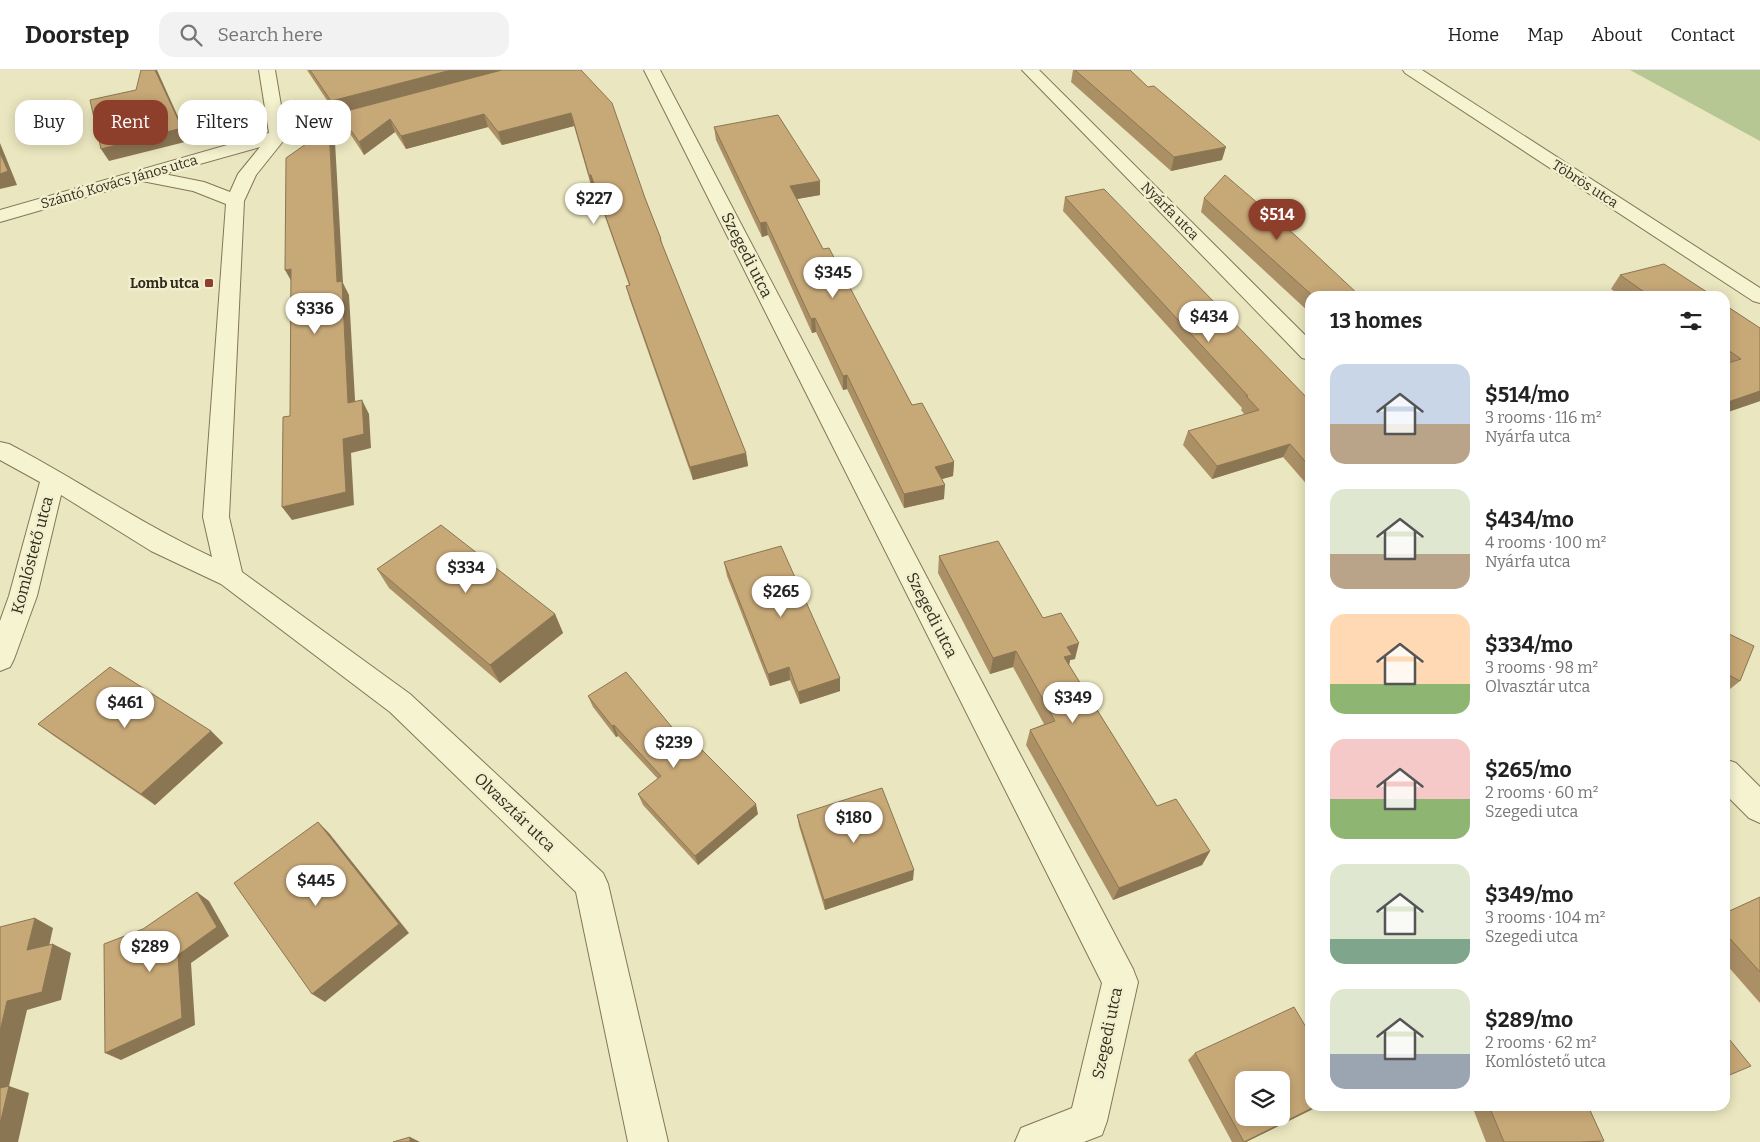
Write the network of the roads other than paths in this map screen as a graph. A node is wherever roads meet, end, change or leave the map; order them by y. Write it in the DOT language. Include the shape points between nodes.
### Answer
graph roads {
  1 [pos="267,70"];
  2 [pos="652,70"];
  3 [pos="1030,70"];
  4 [pos="1410,70"];
  5 [pos="398,105"];
  6 [pos="351,117"];
  7 [pos="277,130"];
  8 [pos="277,136"];
  9 [pos="277,137"];
  10 [pos="142,176"];
  11 [pos="235,201"];
  12 [pos="0,216"];
  13 [pos="1760,297"];
  14 [pos="1305,348"];
  15 [pos="0,450"];
  16 [pos="53,478"];
  17 [pos="230,577"];
  18 [pos="0,659"];
  19 [pos="1730,778"];
  20 [pos="1760,808"];
  21 [pos="648,1142"];
  22 [pos="1035,1142"];
  1 -- 7 [label="street"];
  2 -- 22 [label="street, Szegedi utca" via="1120,982 1088,1121"];
  3 -- 14 [label="street, Nyárfa utca"];
  4 -- 13 [label="street, Töbrös utca"];
  5 -- 6 [label="street, Szántó Kovács János utca"];
  8 -- 10 [label="street, Szántó Kovács János utca"];
  9 -- 11 [label="street" via="247,174"];
  10 -- 11 [label="street" via="198,186"];
  10 -- 12 [label="street, Szántó Kovács János utca"];
  11 -- 17 [label="street" via="216,517"];
  15 -- 16 [label="street, Komlóstető utca"];
  16 -- 17 [label="street, Olvasztár utca" via="160,544"];
  16 -- 18 [label="street, Komlóstető utca" via="23,596"];
  17 -- 21 [label="street, Olvasztár utca" via="400,703 590,884"];
  19 -- 20 [label="street"];
}
